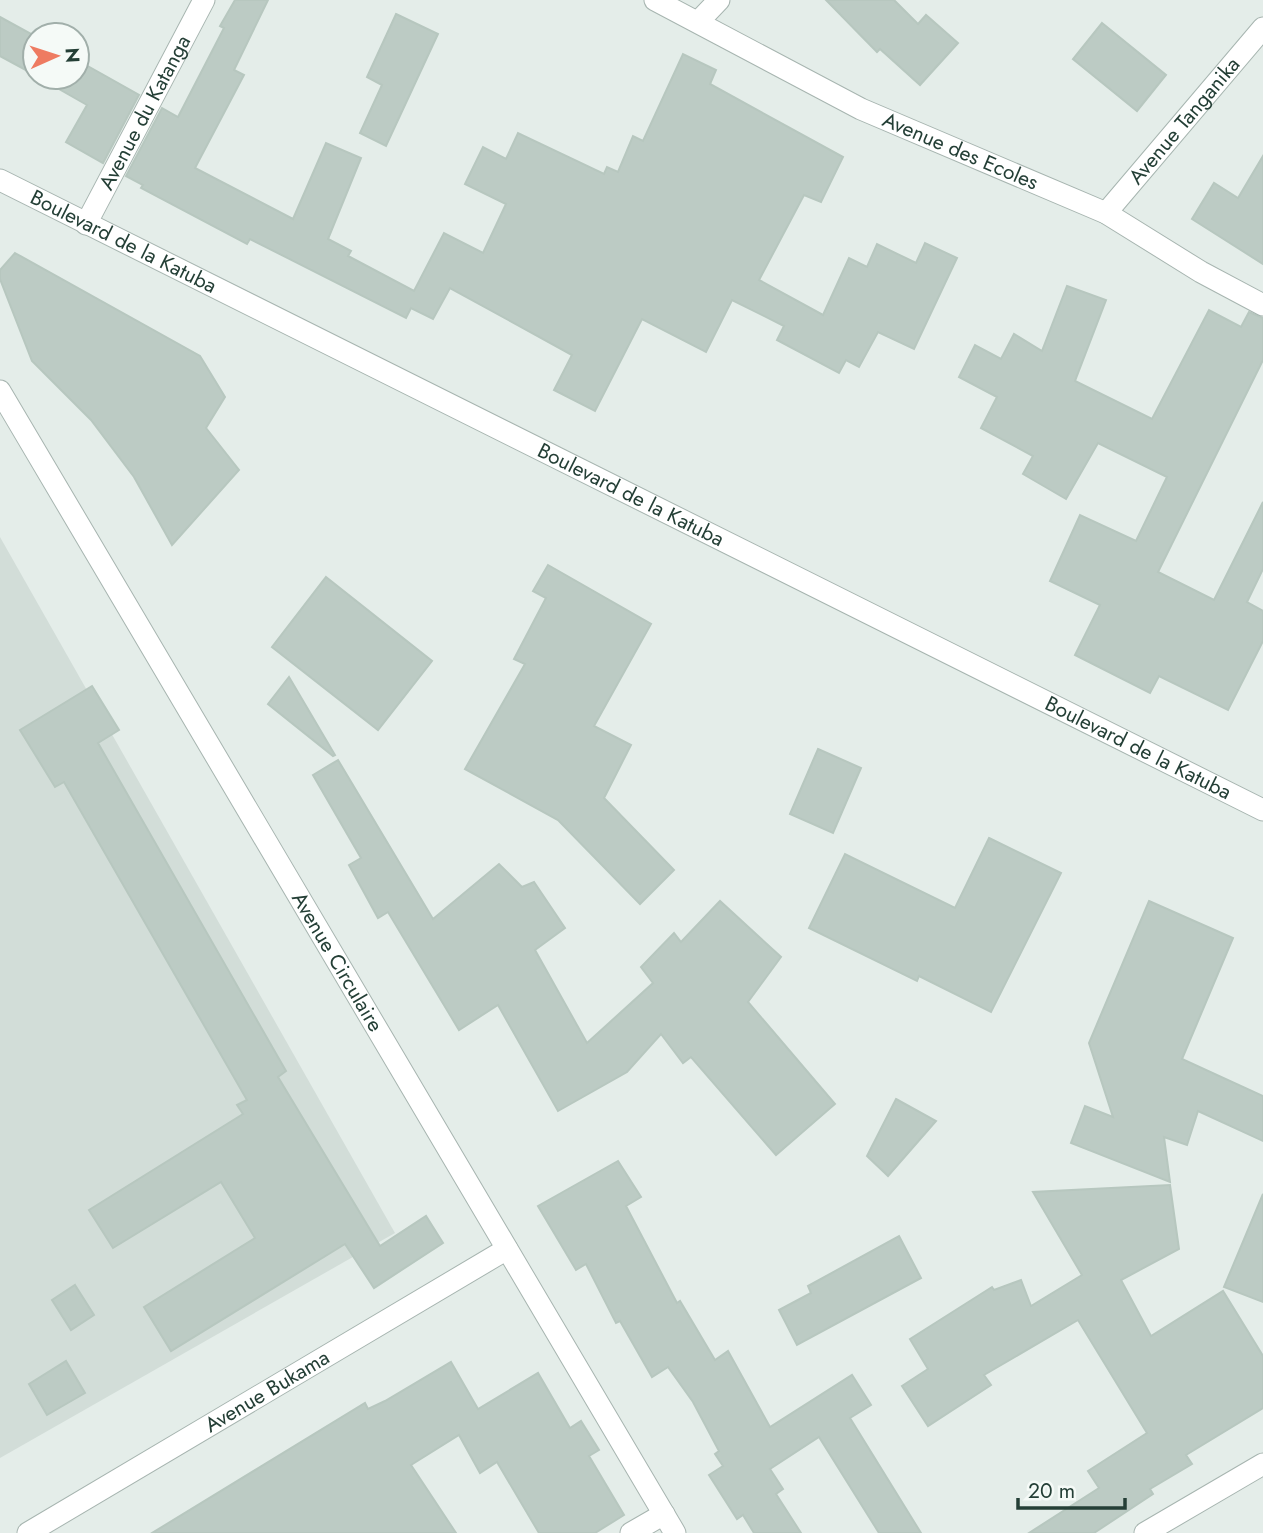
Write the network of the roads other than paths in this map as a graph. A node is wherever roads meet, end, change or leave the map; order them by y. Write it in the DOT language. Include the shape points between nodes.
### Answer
graph roads {
  1 [pos="204,0"];
  2 [pos="654,0"];
  3 [pos="719,0"];
  4 [pos="699,21"];
  5 [pos="1263,29"];
  6 [pos="0,180"];
  7 [pos="1106,213"];
  8 [pos="86,224"];
  9 [pos="1263,305"];
  10 [pos="0,391"];
  11 [pos="1263,810"];
  12 [pos="507,1249"];
  13 [pos="1263,1464"];
  14 [pos="664,1514"];
  15 [pos="28,1533"];
  16 [pos="631,1533"];
  17 [pos="675,1533"];
  18 [pos="1145,1533"];
  1 -- 8 [label="street, Avenue du Katanga"];
  2 -- 4 [label="street, Avenue des Ecoles"];
  3 -- 4 [label="street"];
  4 -- 7 [label="street, Avenue des Ecoles" via="862,109"];
  5 -- 7 [label="street, Avenue Tanganika"];
  6 -- 8 [label="street, Boulevard de la Katuba"];
  7 -- 9 [label="street, Avenue des Ecoles"];
  8 -- 11 [label="street, Boulevard de la Katuba"];
  10 -- 12 [label="street, Avenue Circulaire"];
  12 -- 14 [label="street, Avenue Circulaire"];
  12 -- 15 [label="street, Avenue Bukama"];
  13 -- 18 [label="street"];
  14 -- 16 [label="street"];
  14 -- 17 [label="street, Avenue Circulaire"];
}
